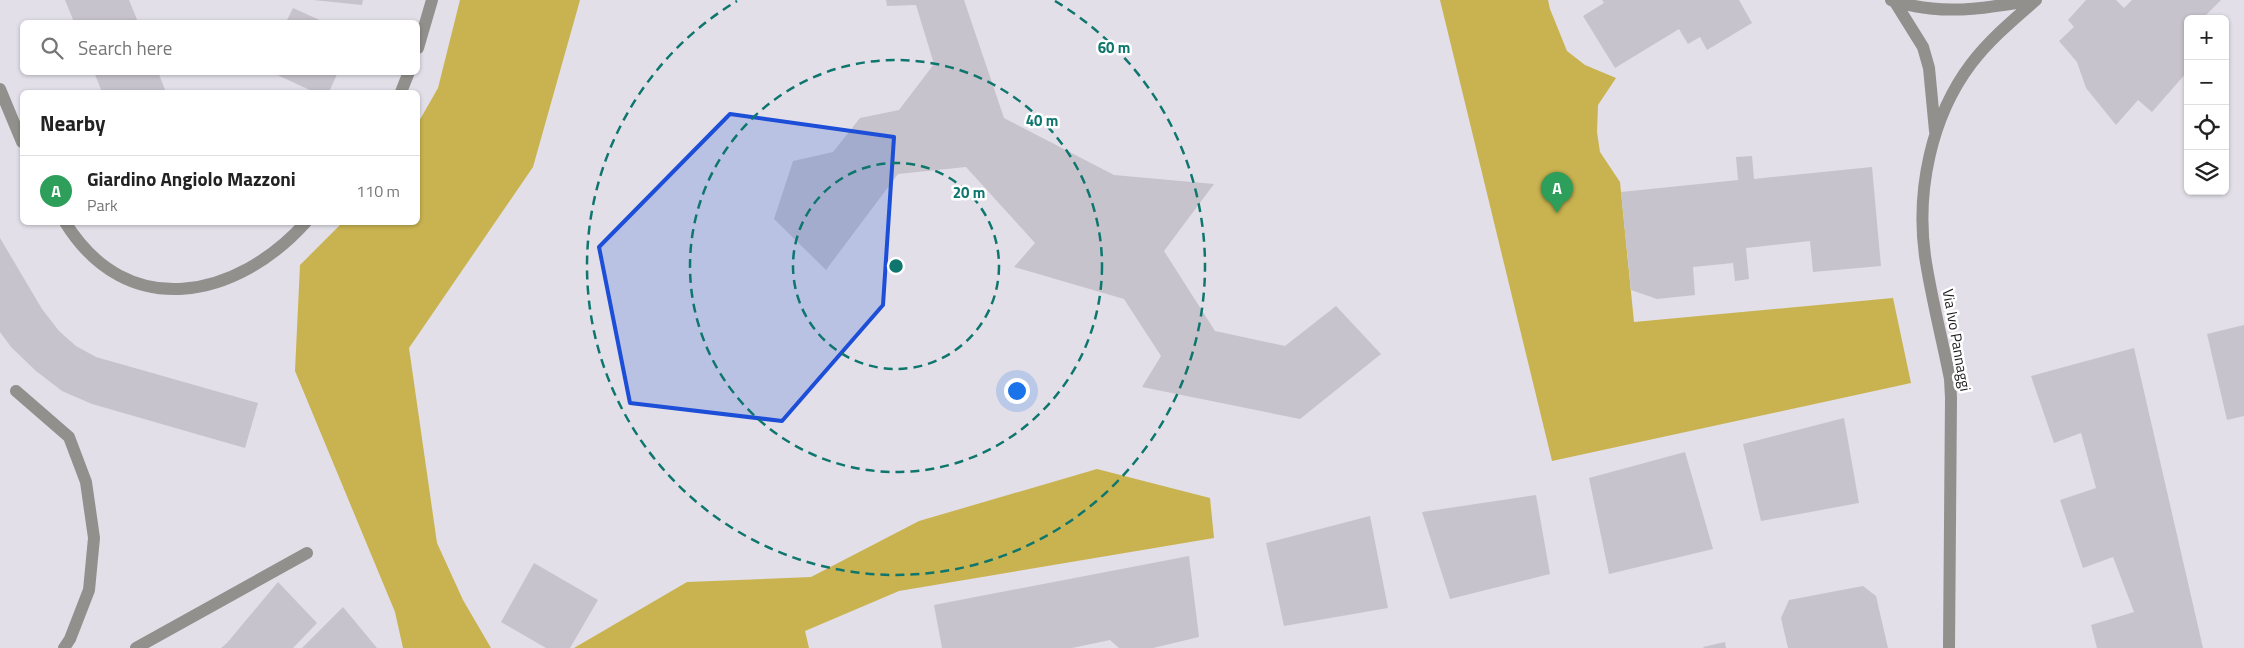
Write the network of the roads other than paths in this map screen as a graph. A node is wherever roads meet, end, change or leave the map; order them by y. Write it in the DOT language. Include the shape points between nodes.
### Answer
graph roads {
  1 [pos="432,0"];
  2 [pos="2034,0"];
  3 [pos="1893,1"];
  4 [pos="420,41"];
  5 [pos="408,75"];
  6 [pos="0,89"];
  7 [pos="402,90"];
  8 [pos="1936,136"];
  9 [pos="20,137"];
  10 [pos="67,225"];
  11 [pos="303,225"];
  12 [pos="16,391"];
  13 [pos="307,553"];
  14 [pos="64,648"];
  15 [pos="136,648"];
  16 [pos="1949,648"];
  1 -- 4 [label="street"];
  2 -- 3 [label="street" via="1965,10 1928,9"];
  2 -- 8 [label="street, Via Ivo Pannaggi" via="1970,65 1953,94"];
  3 -- 8 [label="street" via="1923,47 1929,68"];
  5 -- 7 [label="street"];
  6 -- 9 [label="street"];
  8 -- 16 [label="street, Via Ivo Pannaggi" via="1926,175 1924,225 1925,254 1950,379"];
  10 -- 11 [label="street" via="92,255 115,272 140,284 174,290 215,284 243,273 268,258"];
  12 -- 14 [label="street" via="69,437 86,482 94,538 89,590"];
  13 -- 15 [label="street"];
}
